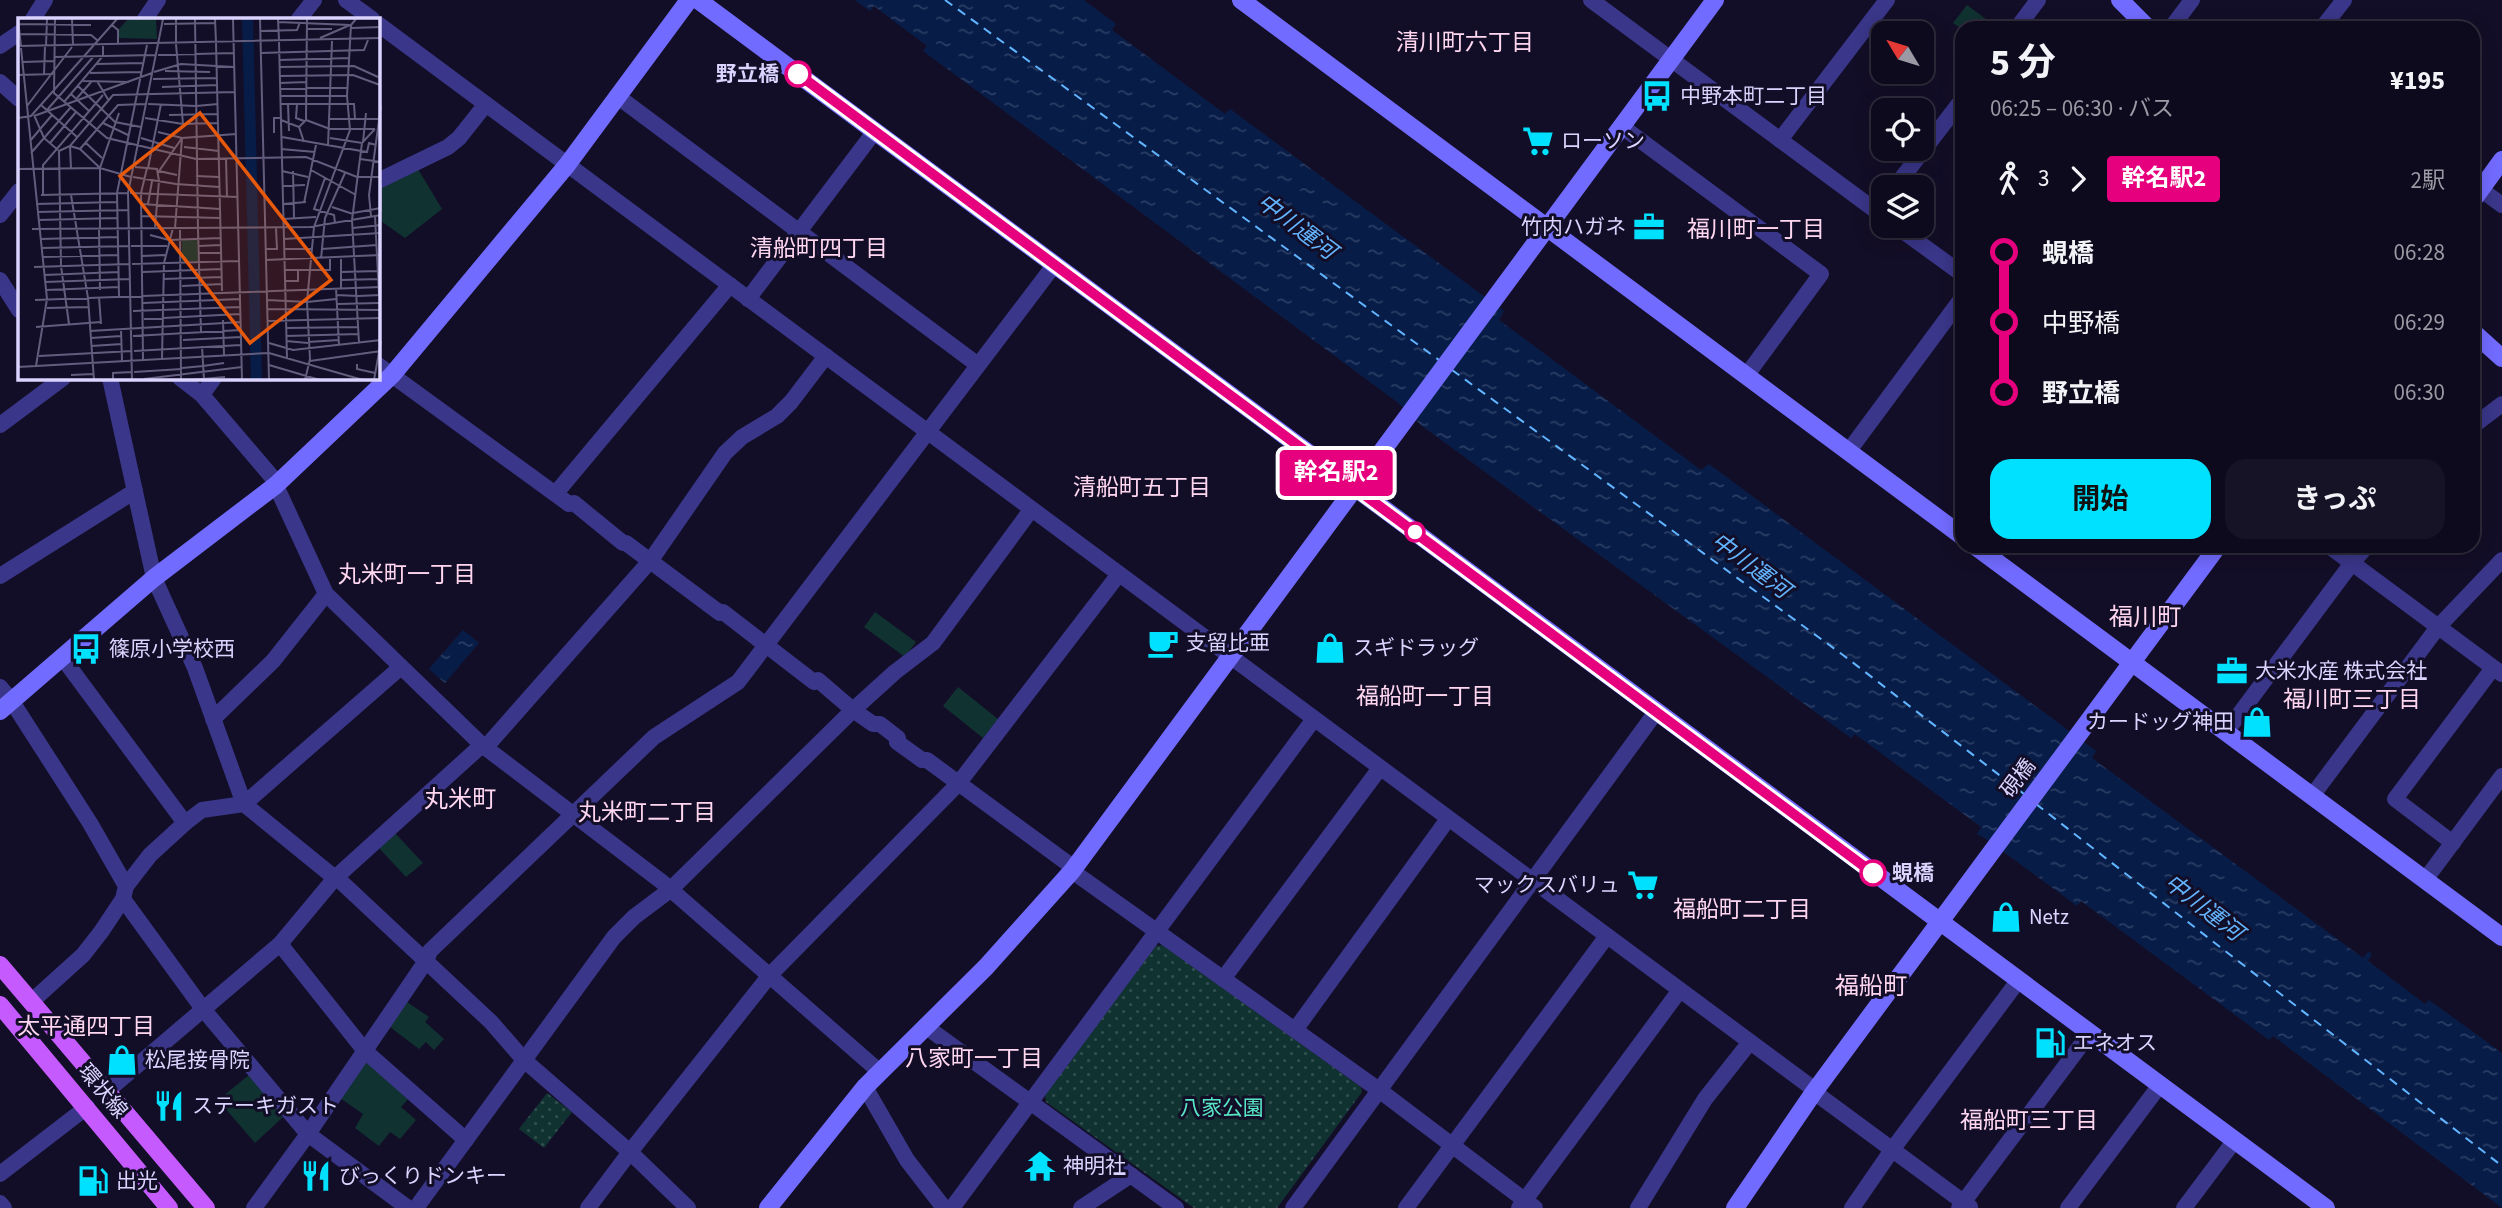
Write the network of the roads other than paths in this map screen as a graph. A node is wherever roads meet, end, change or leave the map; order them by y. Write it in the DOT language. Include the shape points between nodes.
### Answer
graph roads {
  1 [pos="45,0"];
  2 [pos="158,0"];
  3 [pos="314,0"];
  4 [pos="346,0"];
  5 [pos="689,0"];
  6 [pos="698,0"];
  7 [pos="1591,0"];
  8 [pos="1715,0"];
  9 [pos="1888,0"];
  10 [pos="2038,0"];
  11 [pos="2120,0"];
  12 [pos="2192,0"];
  13 [pos="2344,0"];
  14 [pos="1245,1"];
  15 [pos="34,18"];
  16 [pos="146,18"];
  17 [pos="300,18"];
  18 [pos="371,18"];
  19 [pos="2022,21"];
  20 [pos="2141,21"];
  21 [pos="2176,21"];
  22 [pos="2328,21"];
  23 [pos="380,25"];
  24 [pos="18,34"];
  25 [pos="0,46"];
  26 [pos="1670,59"];
  27 [pos="0,82"];
  28 [pos="617,96"];
  29 [pos="18,98"];
  30 [pos="486,104"];
  31 [pos="1955,109"];
  32 [pos="1621,126"];
  33 [pos="875,131"];
  34 [pos="1780,140"];
  35 [pos="2502,160"];
  36 [pos="567,165"];
  37 [pos="1904,175"];
  38 [pos="380,180"];
  39 [pos="2480,190"];
  40 [pos="18,192"];
  41 [pos="2480,195"];
  42 [pos="1871,203"];
  43 [pos="2502,205"];
  44 [pos="0,215"];
  45 [pos="1546,227"];
  46 [pos="799,232"];
  47 [pos="1912,238"];
  48 [pos="1055,264"];
  49 [pos="1955,269"];
  50 [pos="0,280"];
  51 [pos="730,285"];
  52 [pos="748,299"];
  53 [pos="1955,307"];
  54 [pos="18,308"];
  55 [pos="2480,338"];
  56 [pos="826,356"];
  57 [pos="2502,358"];
  58 [pos="978,365"];
  59 [pos="385,370"];
  60 [pos="1746,376"];
  61 [pos="59,380"];
  62 [pos="110,380"];
  63 [pos="183,380"];
  64 [pos="213,380"];
  65 [pos="376,380"];
  66 [pos="202,395"];
  67 [pos="2502,404"];
  68 [pos="2480,421"];
  69 [pos="0,425"];
  70 [pos="927,432"];
  71 [pos="1848,452"];
  72 [pos="276,485"];
  73 [pos="1355,487"];
  74 [pos="135,491"];
  75 [pos="555,493"];
  76 [pos="1031,510"];
  77 [pos="1955,531"];
  78 [pos="1984,553"];
  79 [pos="2213,553"];
  80 [pos="2338,553"];
  81 [pos="2361,553"];
  82 [pos="2502,560"];
  83 [pos="651,561"];
  84 [pos="2352,563"];
  85 [pos="1119,575"];
  86 [pos="0,576"];
  87 [pos="154,578"];
  88 [pos="326,594"];
  89 [pos="2438,627"];
  90 [pos="766,644"];
  91 [pos="1228,656"];
  92 [pos="62,657"];
  93 [pos="2132,662"];
  94 [pos="401,667"];
  95 [pos="2497,671"];
  96 [pos="4,699"];
  97 [pos="853,710"];
  98 [pos="1656,712"];
  99 [pos="213,719"];
  100 [pos="1314,719"];
  101 [pos="2226,732"];
  102 [pos="483,746"];
  103 [pos="1380,768"];
  104 [pos="2502,776"];
  105 [pos="958,784"];
  106 [pos="2312,796"];
  107 [pos="244,804"];
  108 [pos="571,814"];
  109 [pos="1448,819"];
  110 [pos="185,823"];
  111 [pos="2453,843"];
  112 [pos="1073,869"];
  113 [pos="335,878"];
  114 [pos="2425,880"];
  115 [pos="1533,881"];
  116 [pos="670,890"];
  117 [pos="124,893"];
  118 [pos="1939,922"];
  119 [pos="1158,932"];
  120 [pos="1607,936"];
  121 [pos="2502,937"];
  122 [pos="279,944"];
  123 [pos="426,961"];
  124 [pos="0,965"];
  125 [pos="770,975"];
  126 [pos="1223,979"];
  127 [pos="2018,981"];
  128 [pos="1680,990"];
  129 [pos="31,1002"];
  130 [pos="0,1005"];
  131 [pos="203,1009"];
  132 [pos="925,1026"];
  133 [pos="1295,1030"];
  134 [pos="2090,1034"];
  135 [pos="1750,1041"];
  136 [pos="365,1051"];
  137 [pos="524,1060"];
  138 [pos="880,1072"];
  139 [pos="2160,1085"];
  140 [pos="864,1087"];
  141 [pos="1380,1090"];
  142 [pos="1815,1091"];
  143 [pos="106,1092"];
  144 [pos="1031,1103"];
  145 [pos="87,1107"];
  146 [pos="308,1134"];
  147 [pos="466,1140"];
  148 [pos="2235,1140"];
  149 [pos="1453,1146"];
  150 [pos="1892,1150"];
  151 [pos="630,1152"];
  152 [pos="0,1174"];
  153 [pos="1131,1175"];
  154 [pos="2305,1202"];
  155 [pos="0,1203"];
  156 [pos="1526,1205"];
  157 [pos="1965,1206"];
  158 [pos="4,1208"];
  159 [pos="169,1208"];
  160 [pos="206,1208"];
  161 [pos="254,1208"];
  162 [pos="408,1208"];
  163 [pos="416,1208"];
  164 [pos="588,1208"];
  165 [pos="688,1208"];
  166 [pos="768,1208"];
  167 [pos="944,1208"];
  168 [pos="953,1208"];
  169 [pos="1081,1208"];
  170 [pos="1176,1208"];
  171 [pos="1293,1208"];
  172 [pos="1406,1208"];
  173 [pos="1638,1208"];
  174 [pos="1735,1208"];
  175 [pos="1852,1208"];
  176 [pos="2068,1208"];
  177 [pos="2184,1208"];
  178 [pos="2326,1208"];
  1 -- 15 [label="street"];
  2 -- 16 [label="street"];
  3 -- 17 [label="street"];
  4 -- 18 [label="street"];
  5 -- 28 [label="street"];
  6 -- 33 [label="street"];
  7 -- 26 [label="street"];
  8 -- 26 [label="street"];
  9 -- 34 [label="street"];
  10 -- 19 [label="street"];
  11 -- 20 [label="street"];
  12 -- 21 [label="street"];
  13 -- 22 [label="street"];
  14 -- 45 [label="street"];
  23 -- 30 [label="street"];
  24 -- 25 [label="street"];
  26 -- 32 [label="street"];
  26 -- 34 [label="street"];
  27 -- 29 [label="street"];
  28 -- 36 [label="street"];
  28 -- 46 [label="street"];
  30 -- 36 [label="street"];
  30 -- 38 [label="street" via="448,147"];
  31 -- 37 [label="street"];
  32 -- 45 [label="street"];
  32 -- 60 [label="street" via="1821,274"];
  33 -- 46 [label="street"];
  33 -- 48 [label="street"];
  34 -- 42 [label="street"];
  35 -- 39 [label="street"];
  36 -- 51 [label="street"];
  36 -- 59 [label="street"];
  40 -- 44 [label="street"];
  41 -- 43 [label="street"];
  45 -- 60 [label="street"];
  45 -- 73 [label="street"];
  46 -- 52 [label="street"];
  46 -- 58 [label="street"];
  47 -- 49 [label="street"];
  48 -- 58 [label="street"];
  48 -- 73 [label="street"];
  50 -- 54 [label="street"];
  51 -- 52 [label="street"];
  51 -- 75 [label="street"];
  52 -- 56 [label="street"];
  53 -- 71 [label="street"];
  55 -- 57 [label="street"];
  56 -- 70 [label="street"];
  56 -- 83 [label="street" via="777,416 725,453"];
  58 -- 70 [label="street"];
  59 -- 75 [label="street"];
  60 -- 71 [label="street"];
  61 -- 69 [label="street"];
  62 -- 74 [label="street"];
  63 -- 66 [label="street"];
  64 -- 66 [label="street"];
  65 -- 72 [label="street"];
  66 -- 72 [label="street"];
  67 -- 68 [label="street"];
  70 -- 76 [label="street"];
  70 -- 90 [label="street"];
  71 -- 77 [label="street"];
  72 -- 87 [label="street"];
  72 -- 88 [label="street"];
  73 -- 91 [label="street"];
  73 -- 98 [label="street"];
  74 -- 86 [label="street"];
  74 -- 87 [label="street"];
  75 -- 83 [label="street"];
  76 -- 85 [label="street"];
  76 -- 97 [label="street" via="933,643"];
  78 -- 93 [label="street"];
  79 -- 93 [label="street, 硯橋"];
  80 -- 84 [label="street"];
  81 -- 84 [label="street"];
  82 -- 89 [label="street"];
  83 -- 90 [label="street"];
  83 -- 102 [label="street"];
  84 -- 89 [label="street"];
  84 -- 101 [label="street"];
  85 -- 91 [label="street"];
  85 -- 105 [label="street"];
  87 -- 92 [label="street"];
  87 -- 99 [label="street"];
  88 -- 94 [label="street"];
  88 -- 99 [label="street" via="273,661"];
  89 -- 95 [label="street"];
  89 -- 106 [label="street"];
  90 -- 97 [label="street"];
  90 -- 108 [label="street" via="738,682 654,737"];
  91 -- 100 [label="street"];
  91 -- 112 [label="street"];
  92 -- 96 [label="street"];
  92 -- 110 [label="street"];
  93 -- 101 [label="street"];
  93 -- 118 [label="street, 硯橋"];
  94 -- 102 [label="street"];
  94 -- 107 [label="street"];
  95 -- 111 [label="street" via="2395,799"];
  96 -- 117 [label="street" via="90,823"];
  97 -- 105 [label="street" via="880,724 897,742"];
  97 -- 116 [label="street"];
  98 -- 115 [label="street"];
  98 -- 118 [label="street"];
  99 -- 107 [label="street"];
  100 -- 103 [label="street"];
  100 -- 119 [label="street"];
  101 -- 106 [label="street"];
  102 -- 108 [label="street"];
  102 -- 113 [label="street"];
  103 -- 109 [label="street"];
  103 -- 126 [label="street"];
  104 -- 111 [label="street"];
  105 -- 112 [label="street"];
  105 -- 125 [label="street"];
  106 -- 114 [label="street"];
  107 -- 110 [label="street" via="202,810"];
  107 -- 113 [label="street"];
  108 -- 116 [label="street"];
  108 -- 123 [label="street" via="430,951"];
  109 -- 115 [label="street"];
  109 -- 133 [label="street"];
  110 -- 117 [label="street" via="150,855"];
  111 -- 114 [label="street"];
  112 -- 119 [label="street"];
  112 -- 132 [label="street" via="986,967"];
  113 -- 122 [label="street"];
  113 -- 123 [label="street"];
  114 -- 121 [label="street"];
  115 -- 120 [label="street"];
  115 -- 141 [label="street"];
  116 -- 125 [label="street"];
  116 -- 137 [label="street" via="614,937"];
  117 -- 129 [label="street" via="83,955"];
  117 -- 131 [label="street"];
  118 -- 127 [label="street"];
  118 -- 142 [label="street, 硯橋"];
  119 -- 126 [label="street"];
  119 -- 144 [label="street"];
  120 -- 128 [label="street"];
  120 -- 149 [label="street"];
  122 -- 131 [label="street"];
  122 -- 136 [label="street"];
  123 -- 136 [label="street"];
  123 -- 137 [label="street"];
  124 -- 129 [label="main road, 環状線"];
  125 -- 138 [label="street"];
  125 -- 151 [label="street"];
  126 -- 133 [label="street"];
  127 -- 134 [label="street"];
  127 -- 150 [label="street"];
  128 -- 135 [label="street"];
  128 -- 156 [label="street"];
  129 -- 143 [label="main road, 環状線"];
  130 -- 145 [label="main road, 環状線"];
  131 -- 143 [label="street"];
  131 -- 146 [label="street"];
  132 -- 138 [label="street"];
  132 -- 144 [label="street"];
  133 -- 141 [label="street"];
  134 -- 139 [label="street"];
  134 -- 157 [label="street"];
  135 -- 142 [label="street"];
  135 -- 173 [label="street" via="1705,1099"];
  136 -- 146 [label="street"];
  136 -- 147 [label="street"];
  137 -- 147 [label="street"];
  137 -- 151 [label="street"];
  138 -- 140 [label="street"];
  139 -- 148 [label="street"];
  139 -- 176 [label="street"];
  140 -- 166 [label="street"];
  140 -- 167 [label="street" via="907,1160"];
  141 -- 149 [label="street"];
  141 -- 171 [label="street"];
  142 -- 150 [label="street"];
  142 -- 174 [label="street, 硯橋"];
  143 -- 160 [label="main road, 環状線"];
  144 -- 153 [label="street"];
  144 -- 168 [label="street"];
  145 -- 152 [label="street"];
  145 -- 159 [label="main road, 環状線"];
  146 -- 161 [label="street"];
  146 -- 162 [label="street"];
  147 -- 163 [label="street"];
  148 -- 154 [label="street"];
  148 -- 177 [label="street"];
  149 -- 156 [label="street"];
  149 -- 172 [label="street"];
  150 -- 157 [label="street"];
  150 -- 175 [label="street"];
  151 -- 164 [label="street"];
  151 -- 165 [label="street"];
  153 -- 169 [label="street"];
  153 -- 170 [label="street"];
  154 -- 178 [label="street"];
  155 -- 158 [label="street"];
}
